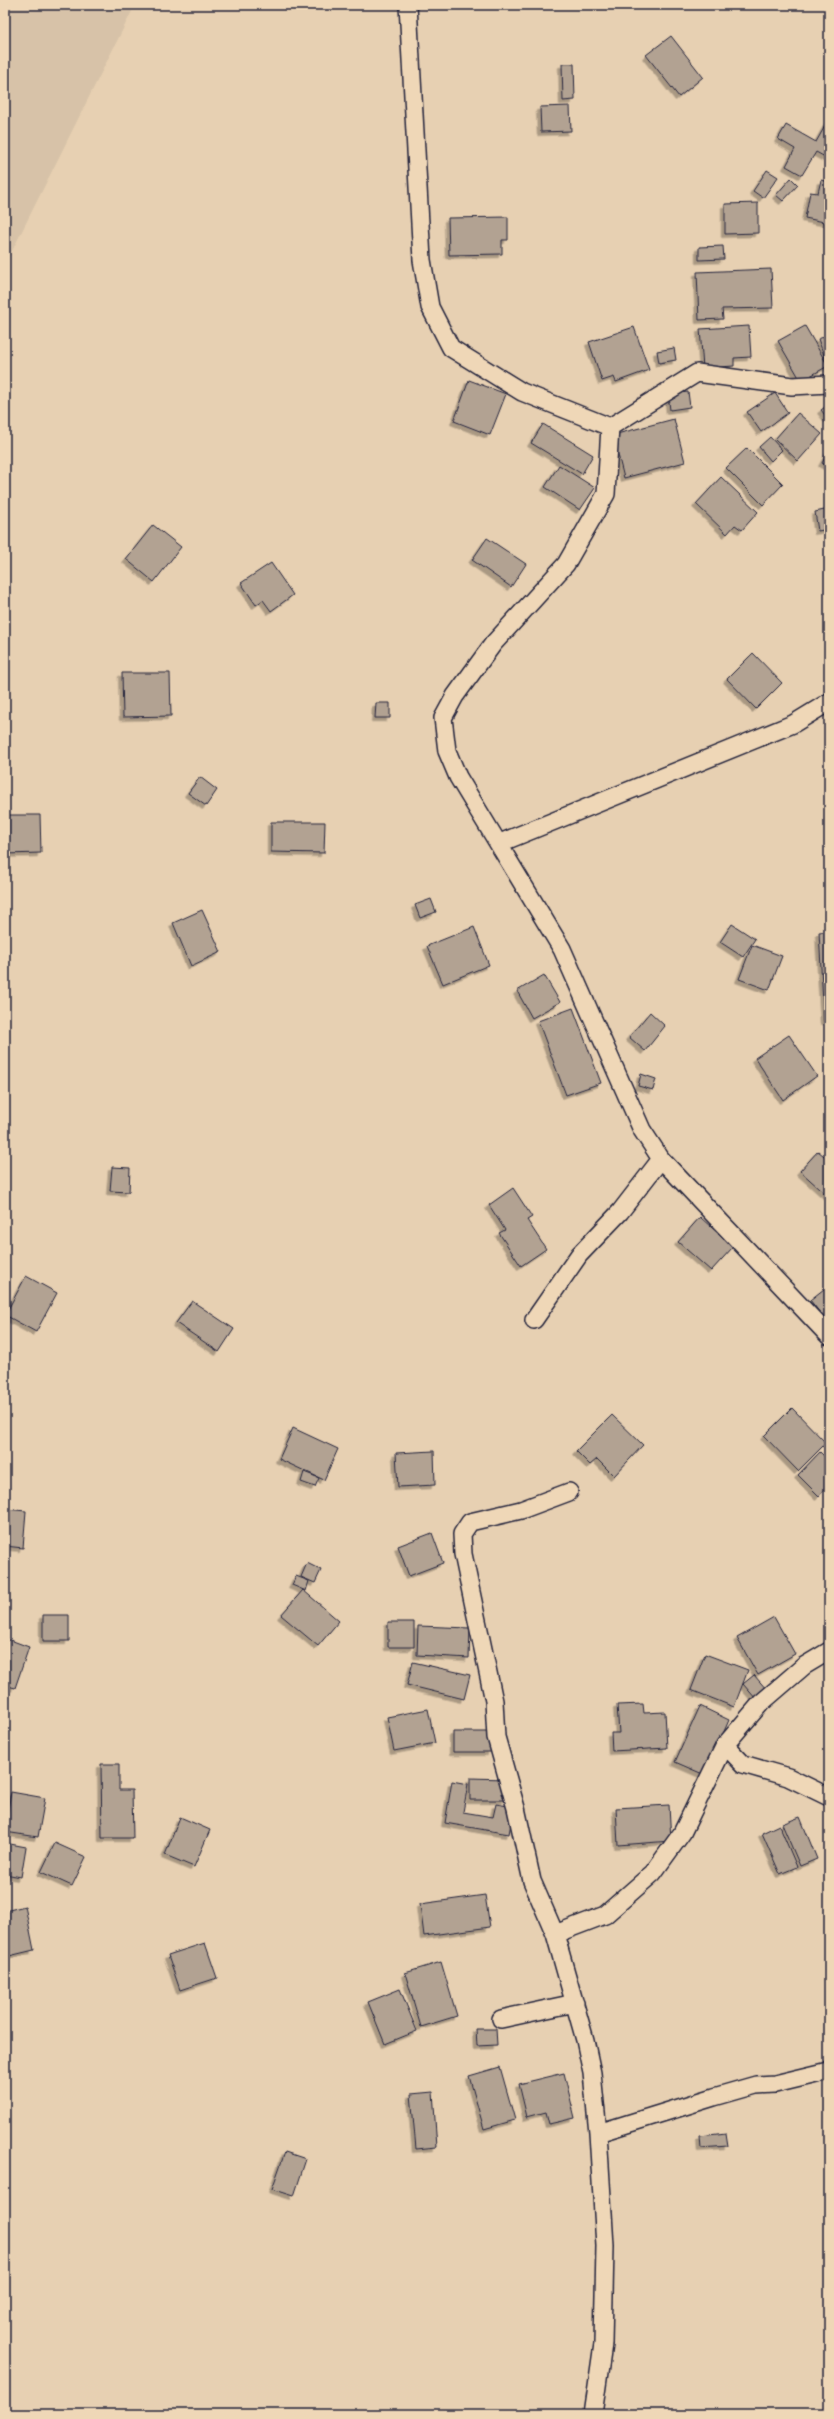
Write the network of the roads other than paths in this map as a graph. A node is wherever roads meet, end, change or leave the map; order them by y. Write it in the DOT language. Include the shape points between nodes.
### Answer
graph roads {
  1 [pos="408,5"];
  2 [pos="829,384"];
  3 [pos="610,427"];
  4 [pos="829,702"];
  5 [pos="500,843"];
  6 [pos="661,1159"];
  7 [pos="534,1320"];
  8 [pos="829,1336"];
  9 [pos="569,1492"];
  10 [pos="829,1651"];
  11 [pos="725,1745"];
  12 [pos="829,1797"];
  13 [pos="555,1934"];
  14 [pos="575,2003"];
  15 [pos="501,2018"];
  16 [pos="829,2071"];
  17 [pos="598,2133"];
  18 [pos="593,2414"];
  1 -- 3 [label="street" via="422,260 430,307 451,348 522,392"];
  2 -- 3 [label="street" via="792,386 697,373"];
  3 -- 5 [label="street" via="606,494 566,564 493,644 455,696 444,718 447,751 458,777"];
  4 -- 5 [label="street" via="793,724"];
  5 -- 6 [label="street" via="562,949 642,1130"];
  6 -- 7 [label="street" via="620,1212 579,1255"];
  6 -- 8 [label="street"];
  9 -- 13 [label="street" via="521,1510 470,1522 462,1534 463,1554 494,1700 496,1737 516,1808 532,1881"];
  10 -- 11 [label="street" via="804,1666 761,1703"];
  11 -- 12 [label="street" via="743,1764 788,1777"];
  11 -- 13 [label="street" via="682,1832 653,1873 605,1915"];
  13 -- 14 [label="street"];
  14 -- 15 [label="street"];
  14 -- 17 [label="street" via="592,2073"];
  16 -- 17 [label="street" via="721,2095"];
  17 -- 18 [label="street" via="605,2246 603,2344"];
}
